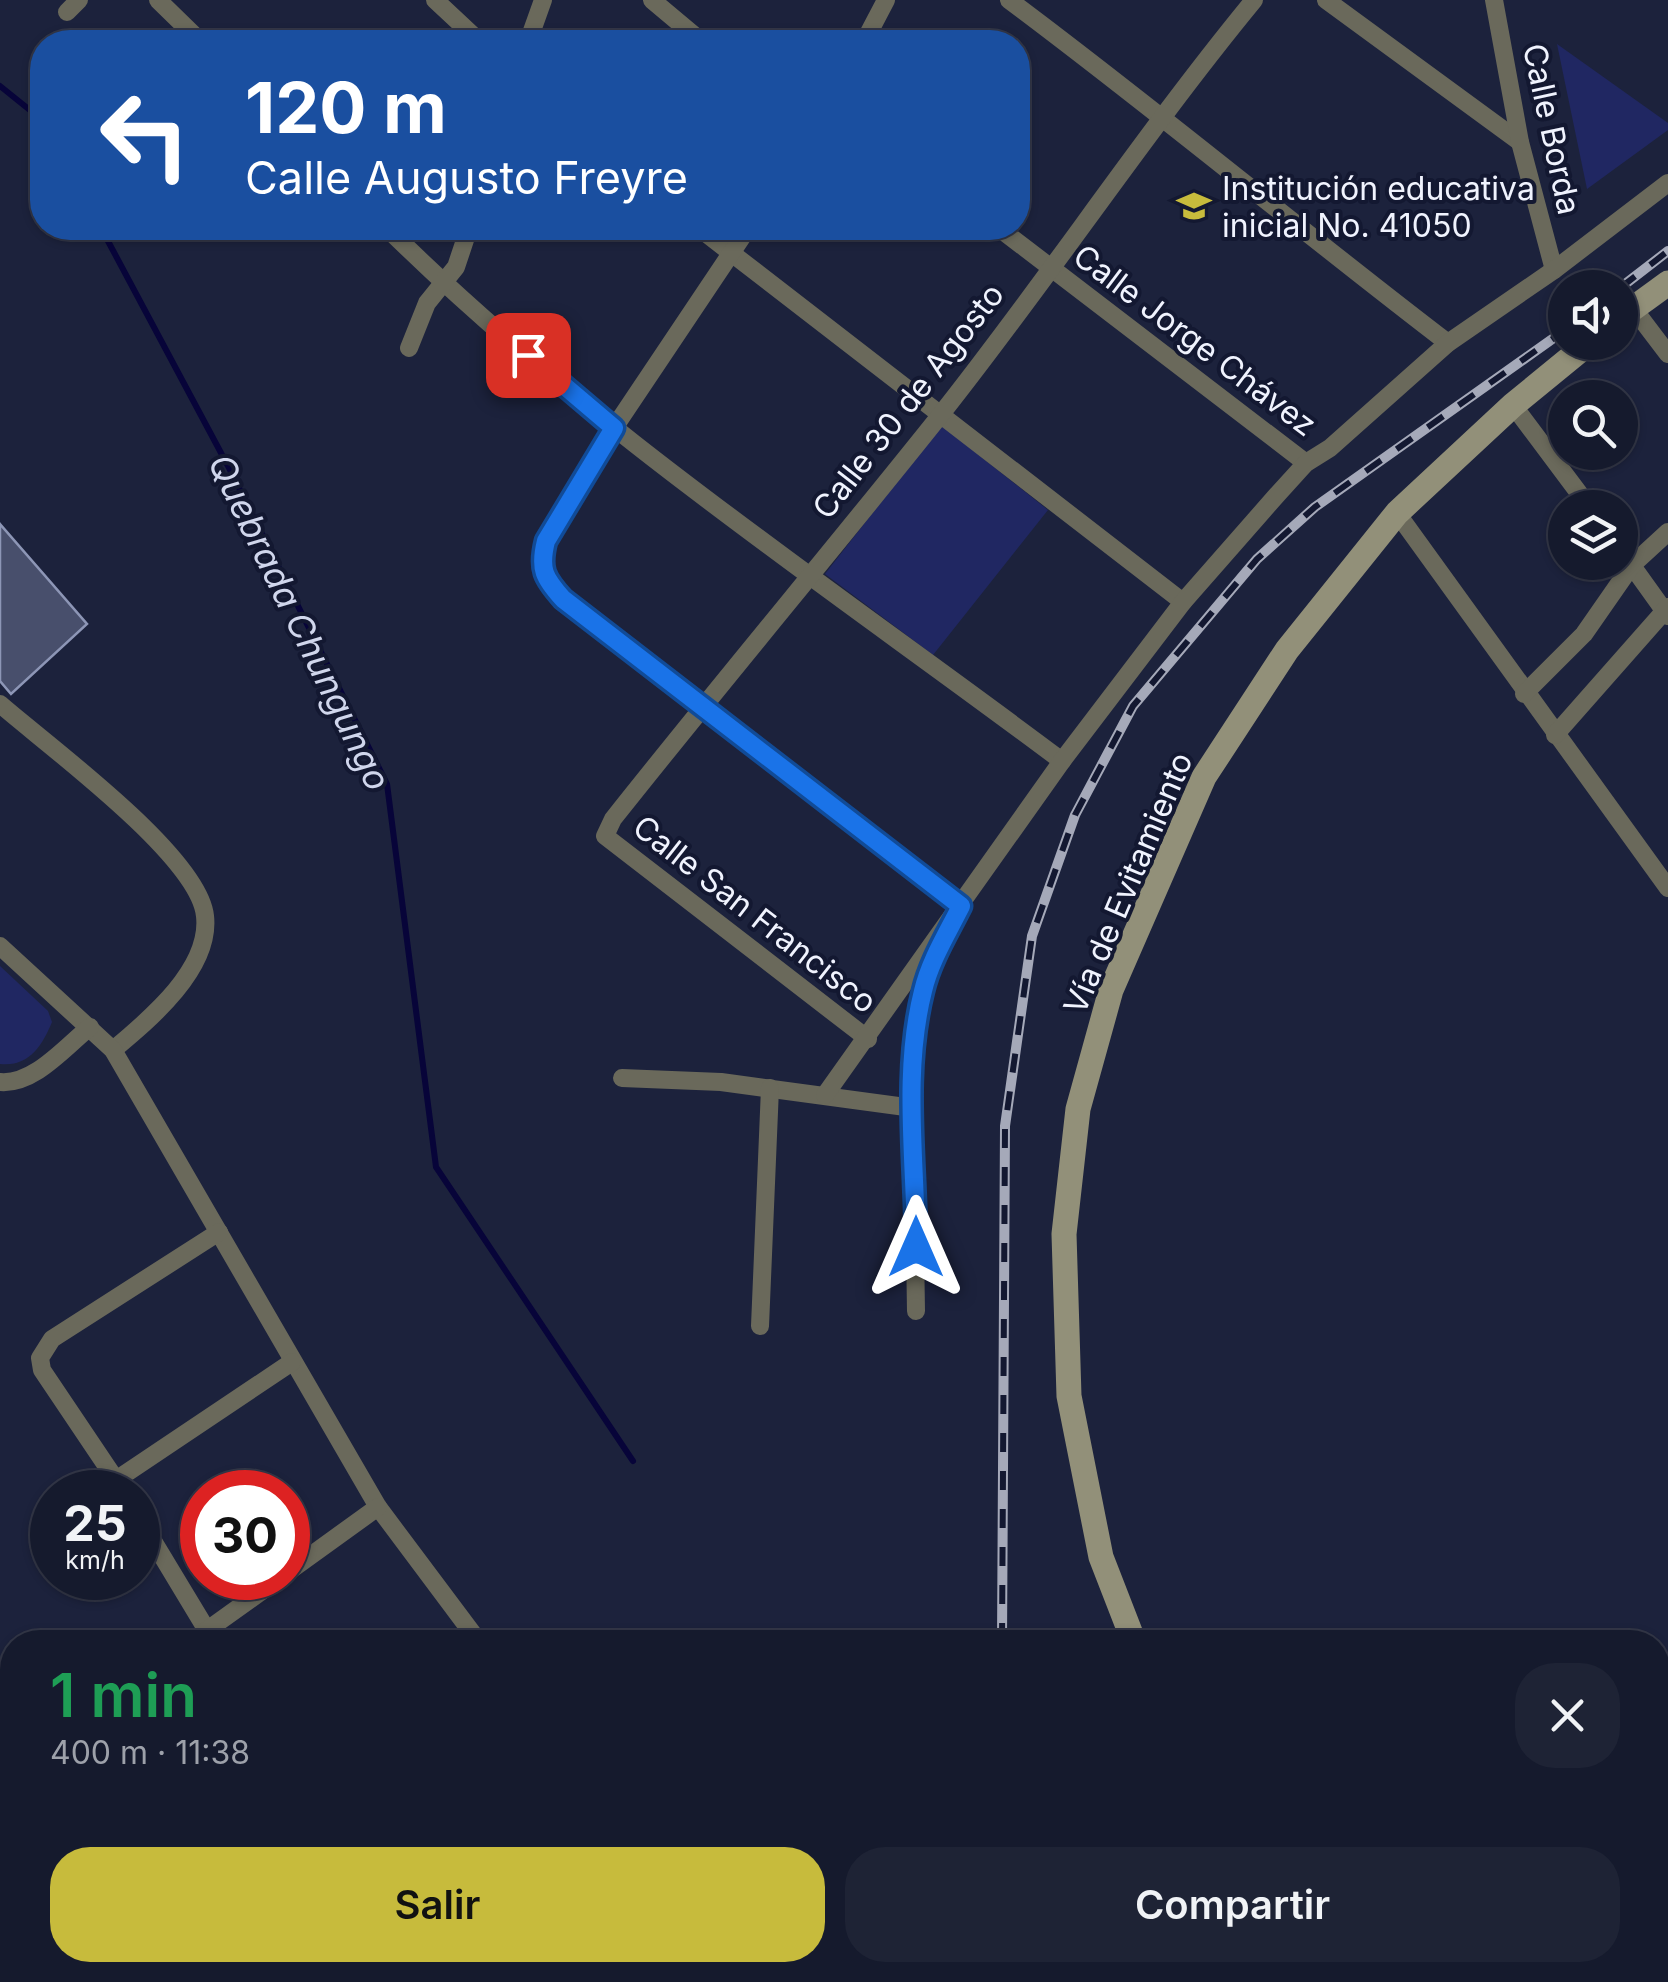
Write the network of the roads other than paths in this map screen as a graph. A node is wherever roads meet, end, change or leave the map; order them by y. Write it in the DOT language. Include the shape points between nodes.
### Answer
graph roads {
  1 [pos="158,0"];
  2 [pos="435,0"];
  3 [pos="542,0"];
  4 [pos="652,0"];
  5 [pos="886,0"];
  6 [pos="1009,0"];
  7 [pos="1254,0"];
  8 [pos="1326,0"];
  9 [pos="1494,0"];
  10 [pos="189,30"];
  11 [pos="467,30"];
  12 [pos="532,30"];
  13 [pos="688,30"];
  14 [pos="870,30"];
  15 [pos="1161,113"];
  16 [pos="1520,142"];
  17 [pos="1668,182"];
  18 [pos="399,240"];
  19 [pos="465,240"];
  20 [pos="714,240"];
  21 [pos="740,240"];
  22 [pos="1015,240"];
  23 [pos="731,254"];
  24 [pos="1052,268"];
  25 [pos="1554,270"];
  26 [pos="1548,274"];
  27 [pos="442,282"];
  28 [pos="1668,284"];
  29 [pos="1638,305"];
  30 [pos="1638,325"];
  31 [pos="1448,342"];
  32 [pos="409,348"];
  33 [pos="1668,354"];
  34 [pos="1568,360"];
  35 [pos="1514,405"];
  36 [pos="939,417"];
  37 [pos="614,428"];
  38 [pos="1306,464"];
  39 [pos="1577,490"];
  40 [pos="1396,513"];
  41 [pos="1668,532"];
  42 [pos="1638,560"];
  43 [pos="810,572"];
  44 [pos="1638,573"];
  45 [pos="1622,580"];
  46 [pos="1182,602"];
  47 [pos="1667,611"];
  48 [pos="1524,694"];
  49 [pos="0,704"];
  50 [pos="704,704"];
  51 [pos="1554,735"];
  52 [pos="1062,762"];
  53 [pos="605,836"];
  54 [pos="1668,852"];
  55 [pos="1651,865"];
  56 [pos="1668,888"];
  57 [pos="961,906"];
  58 [pos="0,946"];
  59 [pos="90,1027"];
  60 [pos="868,1039"];
  61 [pos="113,1050"];
  62 [pos="622,1078"];
  63 [pos="0,1082"];
  64 [pos="770,1088"];
  65 [pos="826,1095"];
  66 [pos="913,1108"];
  67 [pos="219,1232"];
  68 [pos="916,1311"];
  69 [pos="760,1326"];
  70 [pos="292,1362"];
  71 [pos="109,1470"];
  72 [pos="142,1470"];
  73 [pos="378,1507"];
  74 [pos="160,1553"];
  75 [pos="310,1556"];
  76 [pos="254,1600"];
  77 [pos="206,1630"];
  78 [pos="218,1630"];
  79 [pos="470,1630"];
  80 [pos="1129,1630"];
  1 -- 10 [label="street"];
  2 -- 11 [label="street"];
  3 -- 12 [label="street"];
  4 -- 13 [label="street"];
  5 -- 14 [label="street"];
  6 -- 15 [label="street"];
  7 -- 15 [label="street, Calle 30 de Agosto"];
  8 -- 16 [label="street"];
  9 -- 16 [label="street, Calle Borda"];
  15 -- 24 [label="street, Calle 30 de Agosto"];
  15 -- 31 [label="street"];
  16 -- 25 [label="street, Calle Borda"];
  17 -- 25 [label="street"];
  18 -- 27 [label="street"];
  19 -- 27 [label="street" via="456,267"];
  20 -- 23 [label="street"];
  21 -- 23 [label="street"];
  22 -- 24 [label="street, Calle Jorge Chávez"];
  23 -- 36 [label="street"];
  23 -- 37 [label="street"];
  24 -- 36 [label="street, Calle 30 de Agosto"];
  24 -- 38 [label="street, Calle Jorge Chávez"];
  26 -- 31 [label="street"];
  27 -- 32 [label="street"];
  27 -- 37 [label="street"];
  28 -- 29 [label="main road"];
  30 -- 33 [label="street"];
  31 -- 38 [label="street"];
  34 -- 35 [label="main road, Vía de Evitamiento"];
  35 -- 39 [label="street"];
  35 -- 40 [label="main road, Vía de Evitamiento"];
  36 -- 43 [label="street, Calle 30 de Agosto"];
  36 -- 46 [label="street"];
  37 -- 43 [label="street"];
  37 -- 50 [label="street" via="546,541 544,578"];
  38 -- 46 [label="street"];
  40 -- 48 [label="street"];
  40 -- 80 [label="main road, Vía de Evitamiento" via="1288,650 1204,777 1111,990 1078,1109 1064,1234 1069,1396 1101,1557"];
  41 -- 42 [label="street"];
  43 -- 50 [label="street, Calle 30 de Agosto"];
  43 -- 52 [label="street"];
  44 -- 47 [label="street"];
  45 -- 48 [label="street" via="1584,634"];
  46 -- 52 [label="street"];
  47 -- 51 [label="street"];
  48 -- 51 [label="street"];
  49 -- 61 [label="street" via="168,850 196,887 205,916 202,945 146,1023"];
  50 -- 53 [label="street, Calle 30 de Agosto"];
  50 -- 57 [label="street"];
  51 -- 55 [label="street"];
  52 -- 57 [label="street"];
  53 -- 60 [label="street, Calle San Francisco"];
  54 -- 55 [label="street"];
  55 -- 56 [label="street"];
  57 -- 60 [label="street"];
  57 -- 66 [label="street" via="923,989 912,1058"];
  58 -- 59 [label="street"];
  59 -- 61 [label="street"];
  59 -- 63 [label="street" via="36,1071"];
  60 -- 65 [label="street"];
  61 -- 67 [label="street"];
  62 -- 64 [label="street"];
  64 -- 65 [label="street"];
  64 -- 69 [label="street"];
  65 -- 66 [label="street"];
  66 -- 68 [label="street"];
  67 -- 70 [label="street"];
  67 -- 71 [label="street" via="42,1352 42,1370"];
  70 -- 72 [label="street"];
  70 -- 73 [label="street"];
  73 -- 75 [label="street"];
  73 -- 79 [label="street"];
  74 -- 77 [label="street"];
  76 -- 78 [label="street"];
}
